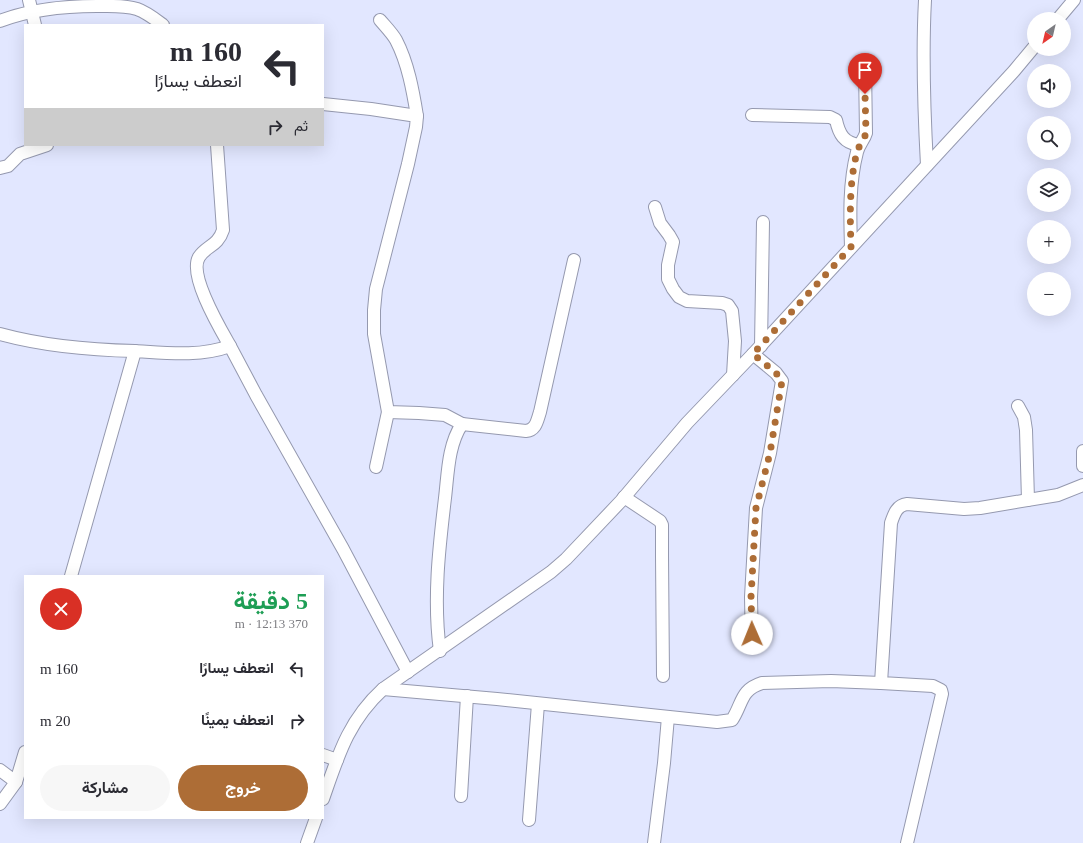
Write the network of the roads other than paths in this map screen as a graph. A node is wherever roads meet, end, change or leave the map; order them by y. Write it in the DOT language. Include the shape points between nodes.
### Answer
graph roads {
  1 [pos="925,0"];
  2 [pos="1074,0"];
  3 [pos="30,6"];
  4 [pos="1064,12"];
  5 [pos="380,20"];
  6 [pos="0,21"];
  7 [pos="35,24"];
  8 [pos="162,24"];
  9 [pos="1027,56"];
  10 [pos="865,68"];
  11 [pos="324,104"];
  12 [pos="417,116"];
  13 [pos="752,116"];
  14 [pos="859,145"];
  15 [pos="44,146"];
  16 [pos="217,146"];
  17 [pos="927,165"];
  18 [pos="0,168"];
  19 [pos="655,207"];
  20 [pos="763,222"];
  21 [pos="851,247"];
  22 [pos="574,260"];
  23 [pos="0,334"];
  24 [pos="230,346"];
  25 [pos="757,350"];
  26 [pos="135,351"];
  27 [pos="732,375"];
  28 [pos="1018,406"];
  29 [pos="388,412"];
  30 [pos="462,424"];
  31 [pos="1083,451"];
  32 [pos="1083,466"];
  33 [pos="376,467"];
  34 [pos="1083,485"];
  35 [pos="624,497"];
  36 [pos="1028,500"];
  37 [pos="71,575"];
  38 [pos="752,647"];
  39 [pos="440,650"];
  40 [pos="408,672"];
  41 [pos="663,676"];
  42 [pos="881,683"];
  43 [pos="383,689"];
  44 [pos="467,696"];
  45 [pos="538,704"];
  46 [pos="668,717"];
  47 [pos="24,755"];
  48 [pos="324,756"];
  49 [pos="337,760"];
  50 [pos="0,770"];
  51 [pos="16,782"];
  52 [pos="324,796"];
  53 [pos="460,796"];
  54 [pos="0,804"];
  55 [pos="316,819"];
  56 [pos="529,820"];
  57 [pos="307,843"];
  58 [pos="654,843"];
  59 [pos="907,843"];
  1 -- 17 [label="street" via="923,25"];
  2 -- 4 [label="street"];
  3 -- 6 [label="street"];
  3 -- 7 [label="street"];
  3 -- 8 [label="street" via="120,6 137,9"];
  5 -- 12 [label="street" via="395,39 402,55"];
  9 -- 17 [label="street"];
  10 -- 14 [label="street" via="866,133"];
  11 -- 12 [label="street"];
  12 -- 29 [label="street" via="408,164 376,289 374,334"];
  13 -- 14 [label="street" via="830,117 836,120 842,136 852,144"];
  14 -- 21 [label="street" via="852,180"];
  15 -- 18 [label="street" via="20,154 8,166"];
  16 -- 24 [label="street" via="223,230 221,238 199,257 197,269 208,306"];
  17 -- 21 [label="street"];
  19 -- 27 [label="street" via="660,223 673,242 668,279 679,297 687,301 722,303 731,308 735,341"];
  20 -- 25 [label="street"];
  21 -- 25 [label="street"];
  22 -- 30 [label="street" via="535,428 526,431"];
  23 -- 26 [label="street" via="61,346"];
  24 -- 26 [label="street" via="209,352"];
  24 -- 40 [label="street"];
  25 -- 27 [label="street"];
  25 -- 38 [label="street" via="782,381 770,453 756,508 751,597"];
  26 -- 37 [label="street"];
  27 -- 35 [label="street"];
  28 -- 36 [label="street" via="1024,417 1026,430"];
  29 -- 30 [label="street" via="445,415"];
  29 -- 33 [label="street"];
  30 -- 39 [label="street" via="456,432 450,456 442,523 436,627"];
  31 -- 32 [label="street"];
  34 -- 36 [label="street" via="1058,494"];
  35 -- 39 [label="street" via="551,572"];
  35 -- 41 [label="street" via="660,521 662,526"];
  36 -- 42 [label="street" via="964,509 907,504 897,509 891,523"];
  39 -- 40 [label="street"];
  40 -- 43 [label="street"];
  42 -- 46 [label="street" via="762,683 747,692 737,713 727,722"];
  42 -- 59 [label="street" via="933,686 942,694"];
  43 -- 44 [label="street"];
  43 -- 49 [label="street" via="356,720 347,734"];
  44 -- 45 [label="street"];
  44 -- 53 [label="street"];
  45 -- 46 [label="street"];
  45 -- 56 [label="street"];
  46 -- 58 [label="street"];
  47 -- 51 [label="street"];
  48 -- 49 [label="street"];
  49 -- 52 [label="street"];
  50 -- 51 [label="street"];
  51 -- 54 [label="street"];
  55 -- 57 [label="street"];
}
